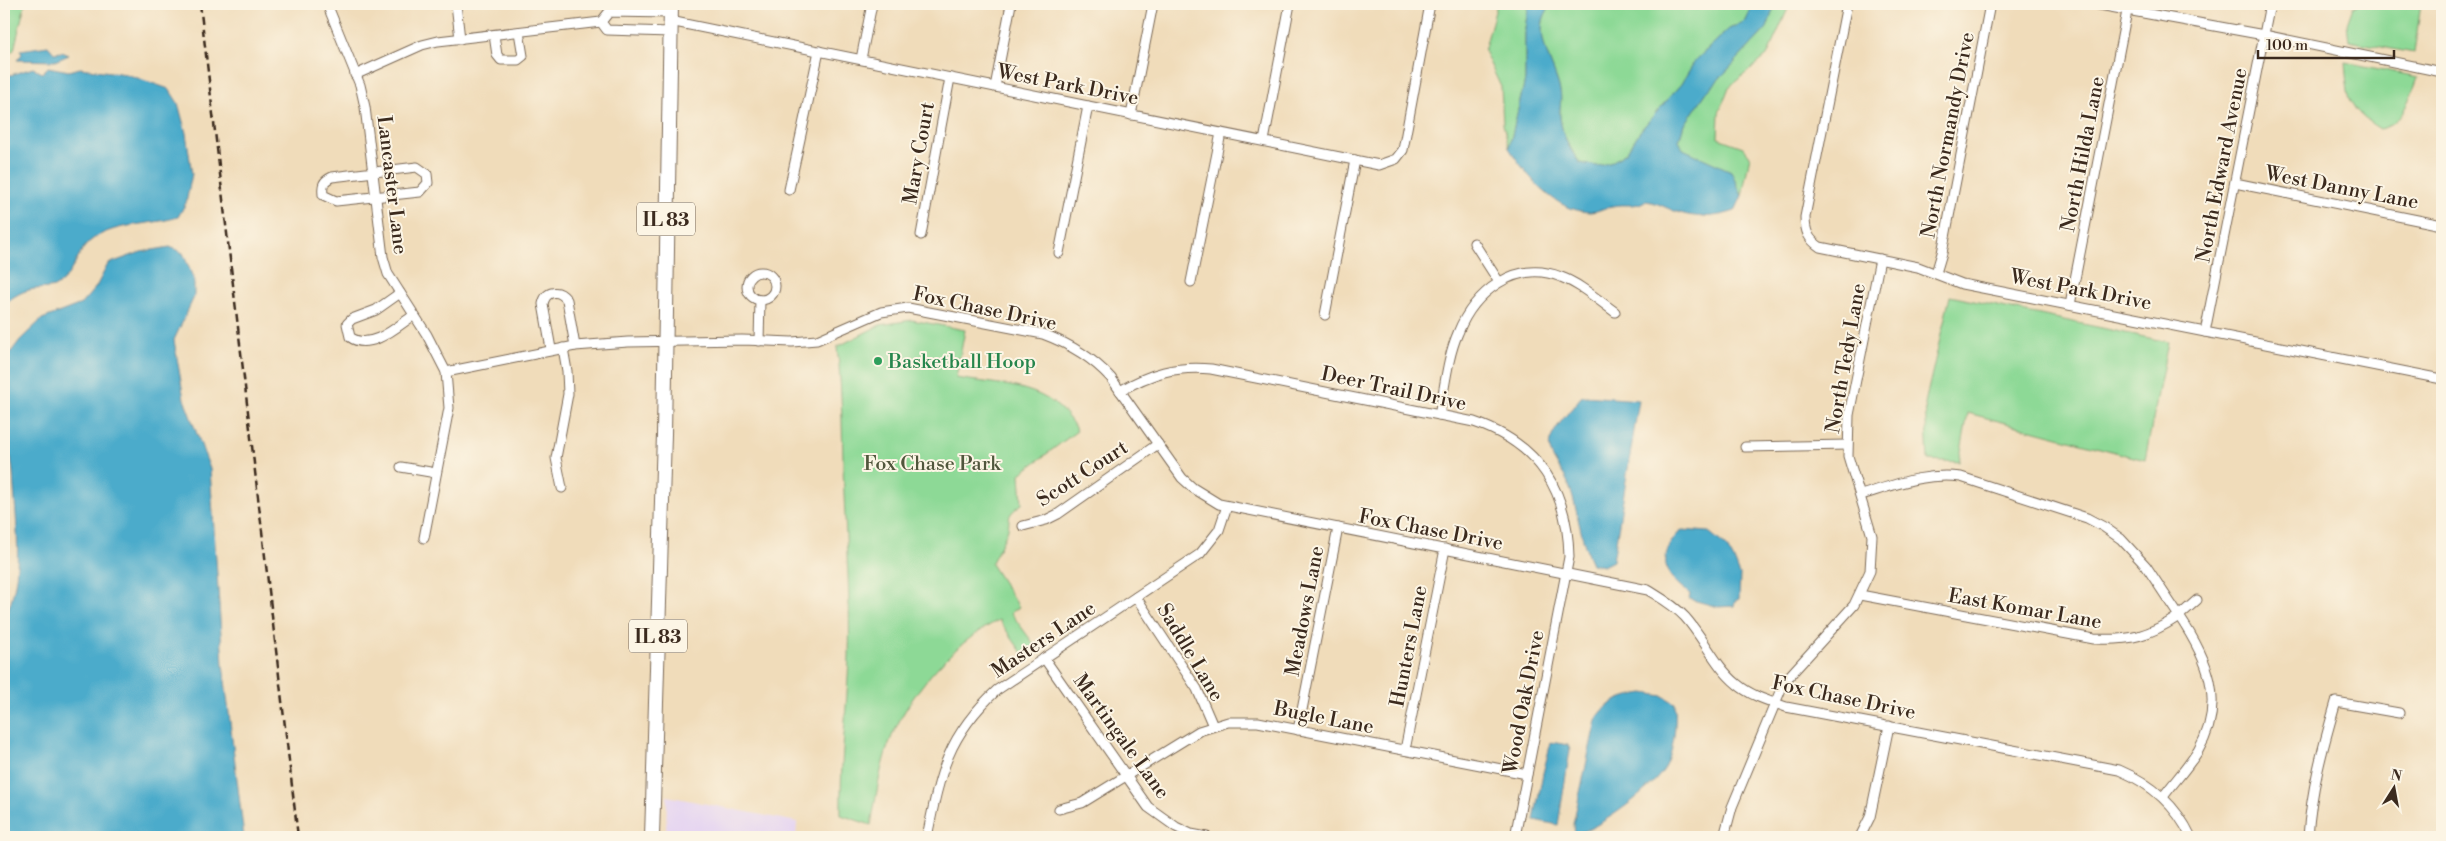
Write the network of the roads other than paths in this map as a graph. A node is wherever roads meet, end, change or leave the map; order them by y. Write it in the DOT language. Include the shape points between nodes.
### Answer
graph roads {
  1 [pos="327,4"];
  2 [pos="456,4"];
  3 [pos="872,4"];
  4 [pos="1011,4"];
  5 [pos="1153,4"];
  6 [pos="1290,4"];
  7 [pos="1430,4"];
  8 [pos="1847,4"];
  9 [pos="1990,4"];
  10 [pos="2094,4"];
  11 [pos="2270,4"];
  12 [pos="2127,10"];
  13 [pos="670,17"];
  14 [pos="601,22"];
  15 [pos="519,32"];
  16 [pos="494,34"];
  17 [pos="2264,35"];
  18 [pos="460,39"];
  19 [pos="819,51"];
  20 [pos="861,59"];
  21 [pos="2442,72"];
  22 [pos="356,75"];
  23 [pos="950,78"];
  24 [pos="995,87"];
  25 [pos="1088,106"];
  26 [pos="1132,115"];
  27 [pos="1220,133"];
  28 [pos="1264,142"];
  29 [pos="1355,160"];
  30 [pos="373,172"];
  31 [pos="2235,183"];
  32 [pos="789,190"];
  33 [pos="377,197"];
  34 [pos="2442,225"];
  35 [pos="921,235"];
  36 [pos="1474,243"];
  37 [pos="1059,253"];
  38 [pos="1880,259"];
  39 [pos="1936,273"];
  40 [pos="1192,282"];
  41 [pos="1499,282"];
  42 [pos="400,294"];
  43 [pos="760,300"];
  44 [pos="2070,305"];
  45 [pos="1616,312"];
  46 [pos="414,315"];
  47 [pos="1325,315"];
  48 [pos="2205,332"];
  49 [pos="759,341"];
  50 [pos="664,342"];
  51 [pos="575,346"];
  52 [pos="563,348"];
  53 [pos="551,350"];
  54 [pos="446,372"];
  55 [pos="2442,379"];
  56 [pos="1120,391"];
  57 [pos="1439,415"];
  58 [pos="1158,444"];
  59 [pos="1847,445"];
  60 [pos="1744,447"];
  61 [pos="401,467"];
  62 [pos="436,473"];
  63 [pos="562,488"];
  64 [pos="1861,495"];
  65 [pos="1228,506"];
  66 [pos="1023,526"];
  67 [pos="1338,528"];
  68 [pos="424,538"];
  69 [pos="1445,549"];
  70 [pos="1566,573"];
  71 [pos="1860,595"];
  72 [pos="1136,597"];
  73 [pos="2198,600"];
  74 [pos="2179,616"];
  75 [pos="1044,658"];
  76 [pos="1774,703"];
  77 [pos="2399,713"];
  78 [pos="1213,726"];
  79 [pos="1889,726"];
  80 [pos="1298,730"];
  81 [pos="1405,750"];
  82 [pos="1527,774"];
  83 [pos="1126,777"];
  84 [pos="2163,797"];
  85 [pos="1059,809"];
  86 [pos="652,837"];
  87 [pos="927,837"];
  88 [pos="1207,837"];
  89 [pos="1515,837"];
  90 [pos="1724,837"];
  91 [pos="1860,837"];
  92 [pos="2191,837"];
  93 [pos="2308,837"];
  1 -- 22 [label="street, Lancaster Lane"];
  2 -- 18 [label="street"];
  3 -- 20 [label="street"];
  4 -- 24 [label="street"];
  5 -- 26 [label="street"];
  6 -- 28 [label="street"];
  7 -- 29 [label="street, West Park Drive" via="1403,150 1396,159 1378,165"];
  8 -- 38 [label="street, West Park Drive" via="1805,217 1806,232 1820,247"];
  9 -- 39 [label="street, North Normandy Drive"];
  10 -- 12 [label="street"];
  11 -- 17 [label="street, North Edward Avenue"];
  12 -- 17 [label="street"];
  12 -- 44 [label="street, North Hilda Lane"];
  13 -- 14 [label="street" via="607,30"];
  13 -- 14 [label="street" via="608,12"];
  13 -- 19 [label="street, West Park Drive"];
  13 -- 50 [label="main road, IL 83"];
  14 -- 15 [label="street"];
  15 -- 16 [label="street"];
  15 -- 16 [label="street" via="523,56 512,61 501,60 497,55"];
  16 -- 18 [label="street"];
  17 -- 21 [label="street"];
  17 -- 31 [label="street, North Edward Avenue"];
  18 -- 22 [label="street" via="422,45"];
  19 -- 20 [label="street, West Park Drive"];
  19 -- 32 [label="street"];
  20 -- 23 [label="street, West Park Drive"];
  22 -- 30 [label="street, Lancaster Lane" via="365,107"];
  23 -- 24 [label="street, West Park Drive"];
  23 -- 35 [label="street, Mary Court"];
  24 -- 25 [label="street, West Park Drive"];
  25 -- 26 [label="street, West Park Drive"];
  25 -- 37 [label="street"];
  26 -- 27 [label="street, West Park Drive"];
  27 -- 28 [label="street, West Park Drive"];
  27 -- 40 [label="street"];
  28 -- 29 [label="street, West Park Drive"];
  29 -- 47 [label="street"];
  30 -- 33 [label="street, Lancaster Lane"];
  30 -- 33 [label="street" via="332,177 322,186 323,195 336,201"];
  30 -- 33 [label="street" via="417,167 427,174 428,184 420,192"];
  31 -- 34 [label="street, West Danny Lane"];
  31 -- 48 [label="street, North Edward Avenue"];
  33 -- 42 [label="street, Lancaster Lane" via="383,257 388,274"];
  36 -- 41 [label="street"];
  38 -- 39 [label="street, West Park Drive"];
  38 -- 59 [label="street, North Tedy Lane" via="1849,415"];
  39 -- 44 [label="street, West Park Drive" via="1962,284"];
  41 -- 45 [label="street" via="1521,272 1549,273 1568,280"];
  41 -- 57 [label="street" via="1477,302 1458,332"];
  42 -- 46 [label="street, Lancaster Lane"];
  42 -- 46 [label="street" via="376,310 352,319 347,324 350,337 356,342 363,342 385,335"];
  43 -- 49 [label="street"];
  44 -- 48 [label="street, West Park Drive"];
  46 -- 54 [label="street, Lancaster Lane"];
  48 -- 55 [label="street, West Park Drive"];
  49 -- 50 [label="street, Fox Chase Drive"];
  49 -- 56 [label="street, Fox Chase Drive" via="816,340 881,312 908,308 1043,334 1099,365"];
  50 -- 51 [label="street, Fox Chase Drive"];
  50 -- 86 [label="main road, IL 83"];
  51 -- 52 [label="street, Fox Chase Drive"];
  51 -- 53 [label="street" via="567,300 564,295 549,293 543,304"];
  52 -- 53 [label="street, Fox Chase Drive"];
  52 -- 63 [label="street" via="568,394 556,458"];
  53 -- 54 [label="street, Fox Chase Drive"];
  54 -- 62 [label="street, Lancaster Lane" via="449,408"];
  56 -- 57 [label="street, Deer Trail Drive" via="1156,373 1198,368"];
  56 -- 58 [label="street, Fox Chase Drive"];
  57 -- 70 [label="street, Deer Trail Drive" via="1474,422 1504,434 1542,468 1554,485 1566,518 1569,557"];
  58 -- 65 [label="street, Fox Chase Drive" via="1193,488"];
  58 -- 66 [label="street, Scott Court" via="1058,514"];
  59 -- 60 [label="street"];
  59 -- 64 [label="street, North Tedy Lane"];
  61 -- 62 [label="street"];
  62 -- 68 [label="street, Lancaster Lane"];
  64 -- 71 [label="street, North Tedy Lane" via="1872,550 1870,570"];
  64 -- 74 [label="street" via="1929,476 1961,477 2087,518 2121,539"];
  65 -- 67 [label="street, Fox Chase Drive"];
  65 -- 72 [label="street, Masters Lane" via="1219,530 1200,554"];
  67 -- 69 [label="street, Fox Chase Drive"];
  67 -- 80 [label="street, Meadows Lane"];
  69 -- 70 [label="street, Fox Chase Drive"];
  69 -- 81 [label="street, Hunters Lane"];
  70 -- 76 [label="street, Fox Chase Drive" via="1642,588 1670,603 1686,617 1736,684"];
  70 -- 82 [label="street, Wood Oak Drive"];
  71 -- 74 [label="street, East Komar Lane" via="2094,639 2121,640 2146,635"];
  71 -- 76 [label="street, North Tedy Lane" via="1784,682"];
  72 -- 75 [label="street, Masters Lane"];
  72 -- 78 [label="street, Saddle Lane" via="1197,689"];
  73 -- 74 [label="street, East Komar Lane"];
  74 -- 84 [label="street" via="2194,638 2208,669 2211,705 2208,724 2197,752"];
  75 -- 83 [label="street, Martingale Lane"];
  75 -- 87 [label="street, Masters Lane" via="997,690 965,724 944,764"];
  76 -- 79 [label="street, Fox Chase Drive"];
  76 -- 90 [label="street, North Tedy Lane" via="1732,808"];
  77 -- 93 [label="street" via="2336,702 2315,779"];
  78 -- 80 [label="street, Bugle Lane" via="1245,721"];
  78 -- 83 [label="street, Bugle Lane"];
  79 -- 84 [label="street, Fox Chase Drive" via="2119,770 2136,777"];
  79 -- 91 [label="street" via="1870,817"];
  80 -- 81 [label="street, Bugle Lane"];
  81 -- 82 [label="street, Bugle Lane"];
  82 -- 89 [label="street, Wood Oak Drive"];
  83 -- 85 [label="street, Bugle Lane" via="1082,803"];
  83 -- 88 [label="street, Martingale Lane" via="1162,819 1191,834"];
  84 -- 92 [label="street, Fox Chase Drive" via="2176,811"];
}
